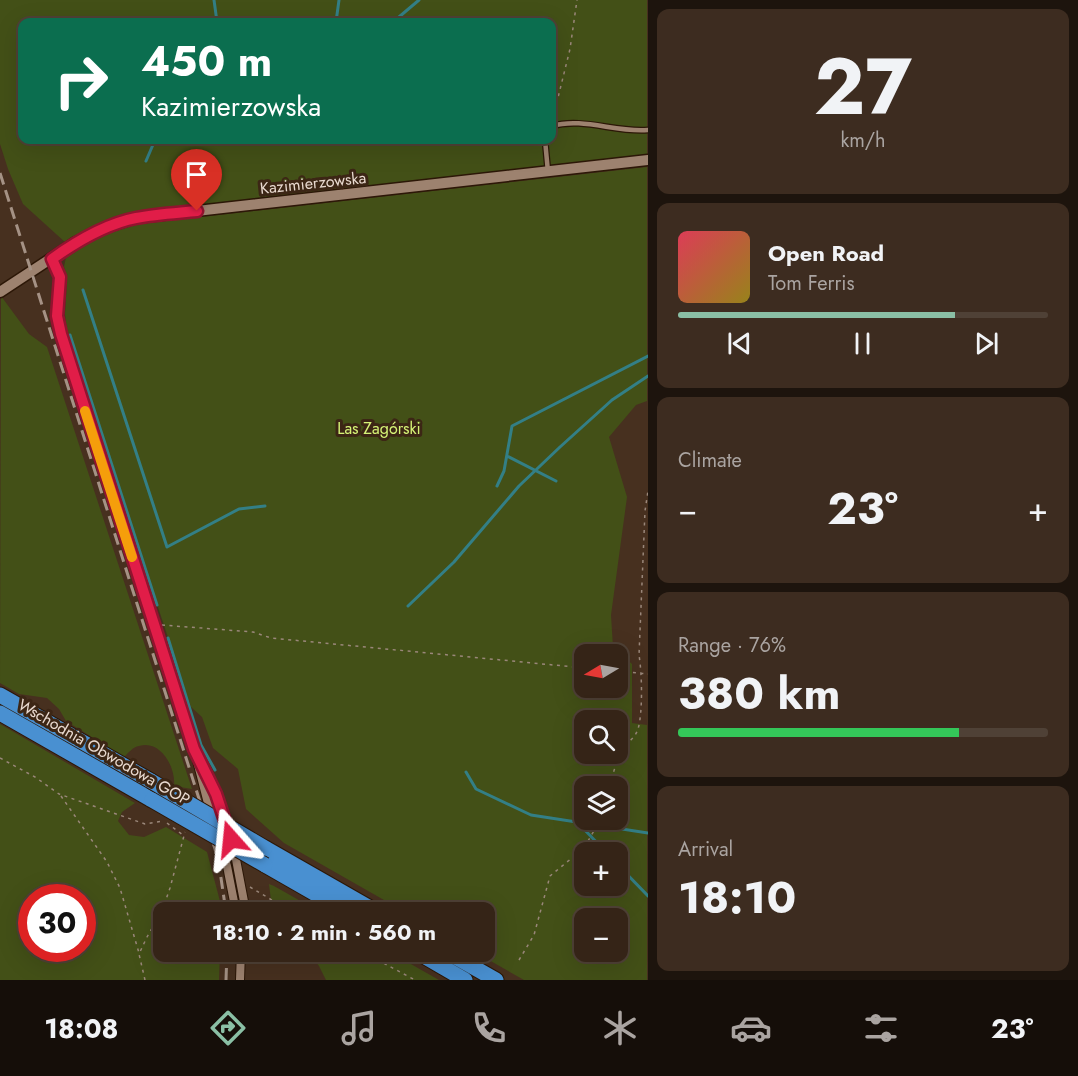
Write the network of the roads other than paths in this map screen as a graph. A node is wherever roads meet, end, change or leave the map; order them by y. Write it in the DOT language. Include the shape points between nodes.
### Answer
graph roads {
  1 [pos="556,125"];
  2 [pos="648,130"];
  3 [pos="545,144"];
  4 [pos="648,160"];
  5 [pos="548,172"];
  6 [pos="52,259"];
  7 [pos="0,292"];
  8 [pos="0,695"];
  9 [pos="0,713"];
  10 [pos="194,749"];
  11 [pos="234,902"];
  12 [pos="245,902"];
  13 [pos="330,902"];
  14 [pos="360,902"];
  15 [pos="241,962"];
  16 [pos="434,962"];
  17 [pos="465,962"];
  18 [pos="240,980"];
  19 [pos="465,980"];
  20 [pos="496,980"];
  1 -- 2 [label="lane"];
  3 -- 5 [label="lane"];
  4 -- 5 [label="street, Kazimierzowska"];
  5 -- 6 [label="street, Kazimierzowska" via="135,218 76,242"];
  6 -- 7 [label="street, Kazimierzowska"];
  6 -- 10 [label="street" via="60,277 57,316 61,334"];
  8 -- 14 [label="highway, Wschodnia Obwodowa GOP, bridge"];
  9 -- 13 [label="highway, Wschodnia Obwodowa GOP, bridge"];
  10 -- 11 [label="street"];
  10 -- 12 [label="street" via="223,812"];
  15 -- 18 [label="street"];
  16 -- 19 [label="highway"];
  17 -- 20 [label="highway"];
}
